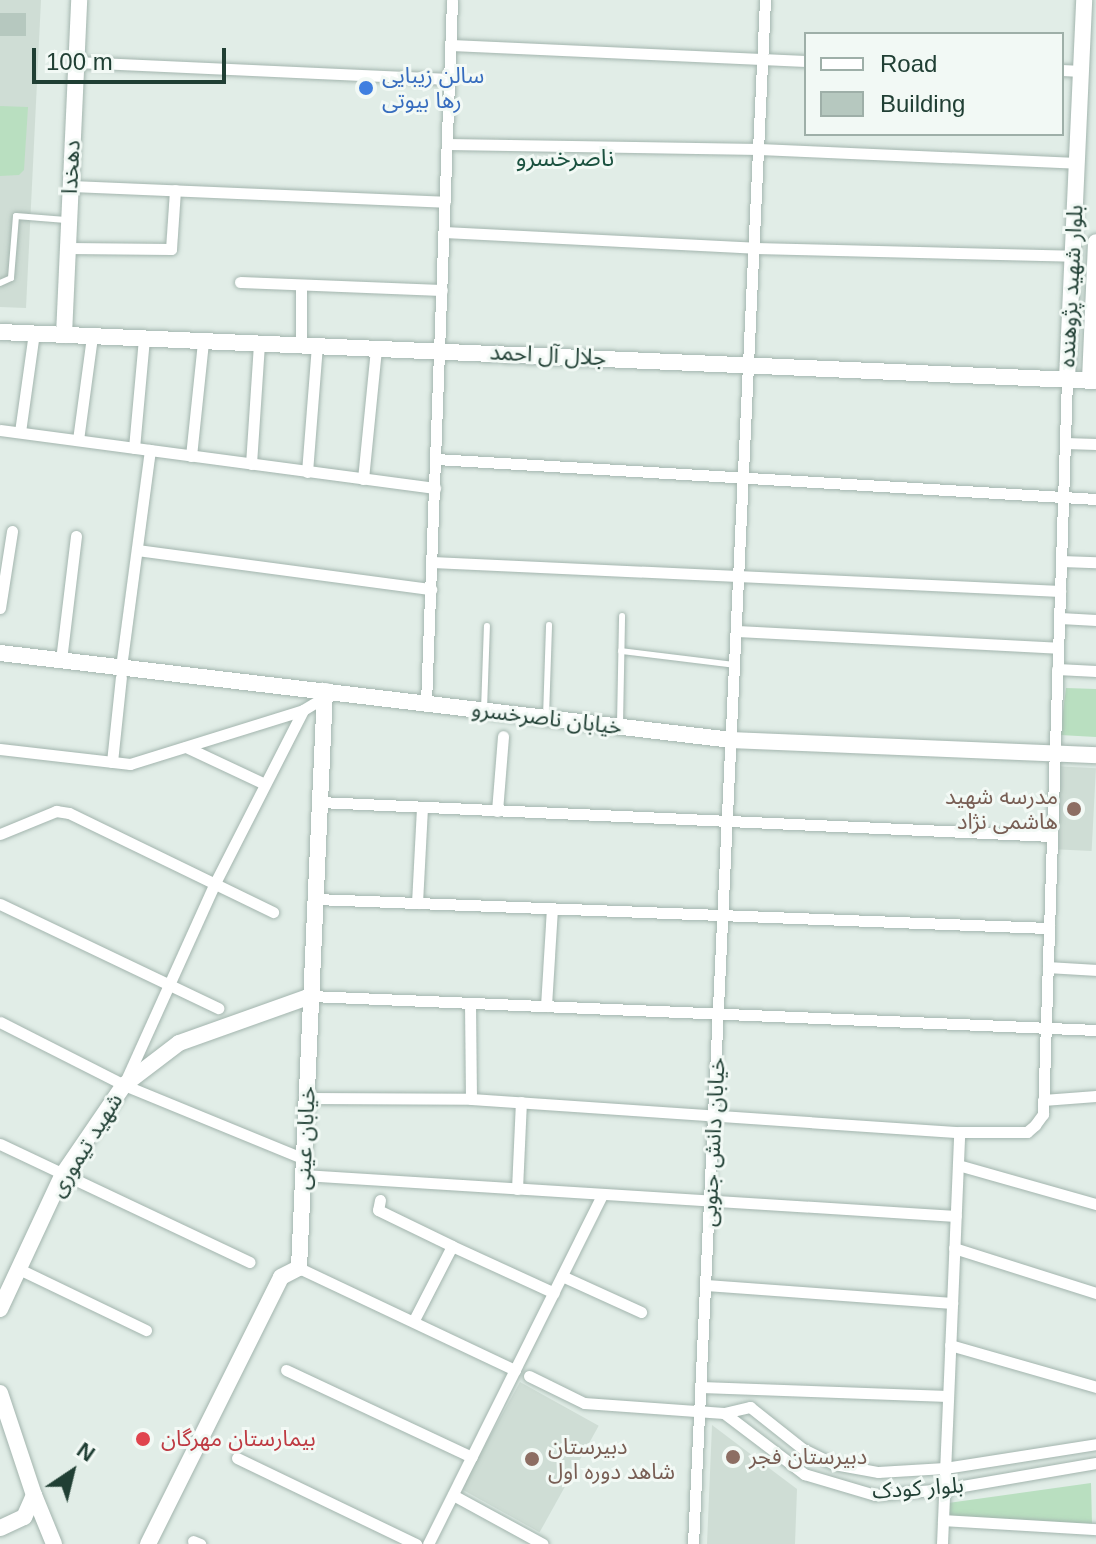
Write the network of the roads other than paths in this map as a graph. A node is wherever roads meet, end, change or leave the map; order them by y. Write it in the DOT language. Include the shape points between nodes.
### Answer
graph roads {
  1 [pos="79,0"];
  2 [pos="452,0"];
  3 [pos="765,0"];
  4 [pos="1084,0"];
  5 [pos="451,45"];
  6 [pos="763,60"];
  7 [pos="804,61"];
  8 [pos="76,62"];
  9 [pos="1064,70"];
  10 [pos="1081,71"];
  11 [pos="450,79"];
  12 [pos="447,144"];
  13 [pos="759,149"];
  14 [pos="1077,163"];
  15 [pos="71,186"];
  16 [pos="175,190"];
  17 [pos="445,202"];
  18 [pos="69,220"];
  19 [pos="444,232"];
  20 [pos="1096,242"];
  21 [pos="68,248"];
  22 [pos="755,248"];
  23 [pos="1073,256"];
  24 [pos="1095,271"];
  25 [pos="240,282"];
  26 [pos="0,283"];
  27 [pos="301,285"];
  28 [pos="442,290"];
  29 [pos="0,332"];
  30 [pos="34,333"];
  31 [pos="64,335"];
  32 [pos="92,336"];
  33 [pos="144,338"];
  34 [pos="203,341"];
  35 [pos="259,343"];
  36 [pos="309,346"];
  37 [pos="376,349"];
  38 [pos="440,350"];
  39 [pos="750,365"];
  40 [pos="1067,379"];
  41 [pos="1093,380"];
  42 [pos="0,430"];
  43 [pos="20,432"];
  44 [pos="78,440"];
  45 [pos="1065,443"];
  46 [pos="1096,444"];
  47 [pos="134,448"];
  48 [pos="150,450"];
  49 [pos="191,456"];
  50 [pos="436,459"];
  51 [pos="251,464"];
  52 [pos="307,472"];
  53 [pos="744,478"];
  54 [pos="363,479"];
  55 [pos="435,488"];
  56 [pos="1063,497"];
  57 [pos="1096,499"];
  58 [pos="12,531"];
  59 [pos="76,536"];
  60 [pos="137,550"];
  61 [pos="1061,561"];
  62 [pos="432,562"];
  63 [pos="1096,562"];
  64 [pos="740,576"];
  65 [pos="431,589"];
  66 [pos="1060,591"];
  67 [pos="0,608"];
  68 [pos="622,616"];
  69 [pos="1060,618"];
  70 [pos="1096,620"];
  71 [pos="549,625"];
  72 [pos="487,626"];
  73 [pos="737,631"];
  74 [pos="1058,648"];
  75 [pos="621,651"];
  76 [pos="0,653"];
  77 [pos="61,660"];
  78 [pos="735,665"];
  79 [pos="1057,669"];
  80 [pos="1096,671"];
  81 [pos="121,672"];
  82 [pos="325,694"];
  83 [pos="426,703"];
  84 [pos="303,710"];
  85 [pos="484,710"];
  86 [pos="546,718"];
  87 [pos="620,726"];
  88 [pos="503,736"];
  89 [pos="732,740"];
  90 [pos="186,747"];
  91 [pos="0,749"];
  92 [pos="1055,754"];
  93 [pos="1096,755"];
  94 [pos="112,762"];
  95 [pos="265,784"];
  96 [pos="320,802"];
  97 [pos="422,807"];
  98 [pos="497,811"];
  99 [pos="728,821"];
  100 [pos="0,834"];
  101 [pos="1052,836"];
  102 [pos="215,883"];
  103 [pos="316,899"];
  104 [pos="417,903"];
  105 [pos="0,904"];
  106 [pos="552,909"];
  107 [pos="273,912"];
  108 [pos="723,916"];
  109 [pos="1049,928"];
  110 [pos="1048,967"];
  111 [pos="1096,970"];
  112 [pos="169,984"];
  113 [pos="311,996"];
  114 [pos="470,1003"];
  115 [pos="546,1006"];
  116 [pos="218,1008"];
  117 [pos="719,1013"];
  118 [pos="0,1022"];
  119 [pos="1046,1027"];
  120 [pos="1096,1030"];
  121 [pos="124,1085"];
  122 [pos="1096,1096"];
  123 [pos="307,1098"];
  124 [pos="471,1099"];
  125 [pos="1043,1100"];
  126 [pos="521,1102"];
  127 [pos="714,1114"];
  128 [pos="959,1132"];
  129 [pos="0,1144"];
  130 [pos="958,1165"];
  131 [pos="303,1167"];
  132 [pos="63,1174"];
  133 [pos="517,1189"];
  134 [pos="601,1197"];
  135 [pos="380,1200"];
  136 [pos="710,1201"];
  137 [pos="1096,1204"];
  138 [pos="956,1216"];
  139 [pos="452,1246"];
  140 [pos="954,1248"];
  141 [pos="250,1262"];
  142 [pos="299,1268"];
  143 [pos="19,1269"];
  144 [pos="562,1276"];
  145 [pos="706,1285"];
  146 [pos="554,1293"];
  147 [pos="1096,1293"];
  148 [pos="952,1303"];
  149 [pos="0,1309"];
  150 [pos="641,1312"];
  151 [pos="414,1320"];
  152 [pos="146,1330"];
  153 [pos="950,1345"];
  154 [pos="286,1370"];
  155 [pos="515,1370"];
  156 [pos="529,1376"];
  157 [pos="701,1387"];
  158 [pos="1096,1387"];
  159 [pos="752,1389"];
  160 [pos="0,1393"];
  161 [pos="948,1396"];
  162 [pos="750,1407"];
  163 [pos="700,1408"];
  164 [pos="724,1413"];
  165 [pos="1096,1444"];
  166 [pos="1056,1451"];
  167 [pos="817,1456"];
  168 [pos="472,1457"];
  169 [pos="237,1458"];
  170 [pos="1096,1463"];
  171 [pos="945,1468"];
  172 [pos="1060,1470"];
  173 [pos="804,1474"];
  174 [pos="945,1489"];
  175 [pos="34,1495"];
  176 [pos="453,1495"];
  177 [pos="943,1520"];
  178 [pos="0,1528"];
  179 [pos="1096,1529"];
  180 [pos="54,1544"];
  181 [pos="148,1544"];
  182 [pos="416,1544"];
  183 [pos="428,1544"];
  184 [pos="543,1544"];
  185 [pos="693,1544"];
  186 [pos="942,1544"];
  1 -- 8 [label="street, دهخدا"];
  2 -- 5 [label="street"];
  3 -- 6 [label="street, خیابان دانش جنوبی"];
  4 -- 10 [label="street, بلوار شهید پژوهنده"];
  5 -- 6 [label="street"];
  5 -- 11 [label="street"];
  6 -- 7 [label="street"];
  6 -- 13 [label="street, خیابان دانش جنوبی"];
  8 -- 11 [label="street"];
  8 -- 15 [label="street, دهخدا"];
  9 -- 10 [label="street"];
  10 -- 14 [label="street, بلوار شهید پژوهنده"];
  11 -- 12 [label="street"];
  12 -- 13 [label="street"];
  12 -- 17 [label="street"];
  13 -- 14 [label="street"];
  13 -- 22 [label="street, خیابان دانش جنوبی"];
  14 -- 23 [label="street, بلوار شهید پژوهنده"];
  15 -- 16 [label="street"];
  15 -- 18 [label="street, دهخدا"];
  16 -- 17 [label="street"];
  16 -- 21 [label="street" via="171,249"];
  17 -- 19 [label="street"];
  18 -- 21 [label="street, دهخدا"];
  18 -- 26 [label="lane" via="16,216 11,278"];
  19 -- 22 [label="street"];
  19 -- 28 [label="street"];
  20 -- 24 [label="street, بلوار شهید پژوهنده"];
  21 -- 31 [label="street, دهخدا"];
  22 -- 23 [label="street"];
  22 -- 39 [label="street, خیابان دانش جنوبی"];
  23 -- 40 [label="street, بلوار شهید پژوهنده"];
  24 -- 41 [label="street, بلوار شهید پژوهنده"];
  25 -- 27 [label="street"];
  27 -- 28 [label="street"];
  27 -- 36 [label="street"];
  28 -- 38 [label="street"];
  29 -- 30 [label="street, جلال آل احمد"];
  30 -- 31 [label="street, جلال آل احمد"];
  30 -- 43 [label="street"];
  31 -- 32 [label="street, جلال آل احمد"];
  32 -- 33 [label="street, جلال آل احمد"];
  32 -- 44 [label="street"];
  33 -- 34 [label="street, جلال آل احمد"];
  33 -- 47 [label="street"];
  34 -- 35 [label="street, جلال آل احمد"];
  34 -- 49 [label="street"];
  35 -- 36 [label="street, جلال آل احمد"];
  35 -- 51 [label="street"];
  36 -- 37 [label="street, جلال آل احمد"];
  36 -- 52 [label="street"];
  37 -- 38 [label="street, جلال آل احمد"];
  37 -- 54 [label="street"];
  38 -- 39 [label="street, جلال آل احمد"];
  38 -- 50 [label="street"];
  39 -- 40 [label="street, جلال آل احمد"];
  39 -- 53 [label="street, خیابان دانش جنوبی"];
  40 -- 41 [label="street, جلال آل احمد"];
  40 -- 45 [label="street"];
  42 -- 43 [label="street"];
  43 -- 44 [label="street"];
  44 -- 47 [label="street"];
  45 -- 46 [label="street"];
  45 -- 56 [label="street"];
  47 -- 48 [label="street"];
  48 -- 49 [label="street"];
  48 -- 60 [label="street"];
  49 -- 51 [label="street"];
  50 -- 53 [label="street"];
  50 -- 55 [label="street"];
  51 -- 52 [label="street"];
  52 -- 54 [label="street"];
  53 -- 56 [label="street"];
  53 -- 64 [label="street, خیابان دانش جنوبی"];
  54 -- 55 [label="street"];
  55 -- 62 [label="street"];
  56 -- 57 [label="street"];
  56 -- 61 [label="street"];
  58 -- 67 [label="street"];
  59 -- 77 [label="street"];
  60 -- 65 [label="street"];
  60 -- 81 [label="street"];
  61 -- 63 [label="street"];
  61 -- 66 [label="street"];
  62 -- 64 [label="street"];
  62 -- 65 [label="street"];
  64 -- 66 [label="street"];
  64 -- 73 [label="street, خیابان دانش جنوبی"];
  65 -- 83 [label="street"];
  66 -- 74 [label="street"];
  68 -- 75 [label="lane"];
  69 -- 70 [label="street"];
  71 -- 86 [label="lane"];
  72 -- 85 [label="lane"];
  73 -- 74 [label="street"];
  73 -- 78 [label="street, خیابان دانش جنوبی"];
  74 -- 79 [label="street"];
  75 -- 78 [label="lane"];
  75 -- 87 [label="lane"];
  76 -- 77 [label="street, خیابان ناصرخسرو"];
  77 -- 81 [label="street, خیابان ناصرخسرو"];
  78 -- 89 [label="street, خیابان دانش جنوبی"];
  79 -- 80 [label="street"];
  79 -- 92 [label="street"];
  81 -- 82 [label="street, خیابان ناصرخسرو"];
  81 -- 94 [label="street"];
  82 -- 83 [label="street, خیابان ناصرخسرو"];
  82 -- 84 [label="street"];
  82 -- 96 [label="street, خیابان عینی"];
  83 -- 85 [label="street, خیابان ناصرخسرو"];
  84 -- 90 [label="street"];
  84 -- 95 [label="street"];
  85 -- 86 [label="street, خیابان ناصرخسرو"];
  86 -- 87 [label="street, خیابان ناصرخسرو"];
  87 -- 89 [label="street, خیابان ناصرخسرو"];
  88 -- 98 [label="street"];
  89 -- 92 [label="street, خیابان ناصرخسرو"];
  89 -- 99 [label="street, خیابان دانش جنوبی"];
  90 -- 94 [label="street" via="130,764"];
  90 -- 95 [label="street"];
  91 -- 94 [label="street"];
  92 -- 93 [label="street, خیابان ناصرخسرو"];
  92 -- 101 [label="street"];
  95 -- 102 [label="street"];
  96 -- 97 [label="street"];
  96 -- 103 [label="street, خیابان عینی"];
  97 -- 98 [label="street"];
  97 -- 104 [label="street"];
  98 -- 99 [label="street"];
  99 -- 101 [label="street"];
  99 -- 108 [label="street, خیابان دانش جنوبی"];
  100 -- 102 [label="street" via="56,811 69,813"];
  101 -- 109 [label="street"];
  102 -- 107 [label="street"];
  102 -- 112 [label="street"];
  103 -- 104 [label="street"];
  103 -- 113 [label="street, خیابان عینی"];
  104 -- 106 [label="street"];
  105 -- 112 [label="street"];
  106 -- 108 [label="street"];
  106 -- 115 [label="street"];
  108 -- 109 [label="street"];
  108 -- 117 [label="street, خیابان دانش جنوبی"];
  109 -- 110 [label="street"];
  110 -- 111 [label="street"];
  110 -- 119 [label="street"];
  112 -- 116 [label="street"];
  112 -- 121 [label="street"];
  113 -- 114 [label="street"];
  113 -- 121 [label="street, شهید تیموری" via="179,1043"];
  113 -- 123 [label="street, خیابان عینی"];
  114 -- 115 [label="street"];
  114 -- 124 [label="street"];
  115 -- 117 [label="street"];
  117 -- 119 [label="street"];
  117 -- 127 [label="street, خیابان دانش جنوبی"];
  118 -- 121 [label="street"];
  119 -- 120 [label="street"];
  119 -- 125 [label="street"];
  121 -- 131 [label="street"];
  121 -- 132 [label="street, شهید تیموری"];
  122 -- 125 [label="street"];
  123 -- 124 [label="street"];
  123 -- 131 [label="street, خیابان عینی"];
  124 -- 126 [label="street"];
  125 -- 128 [label="street" via="1043,1114 1027,1132"];
  126 -- 127 [label="street"];
  126 -- 133 [label="street"];
  127 -- 128 [label="street"];
  127 -- 136 [label="street, خیابان دانش جنوبی"];
  128 -- 130 [label="street"];
  129 -- 132 [label="street"];
  130 -- 137 [label="street"];
  130 -- 138 [label="street"];
  131 -- 133 [label="street"];
  131 -- 142 [label="street, خیابان عینی"];
  132 -- 141 [label="street"];
  132 -- 143 [label="street, شهید تیموری"];
  133 -- 134 [label="street"];
  134 -- 136 [label="street"];
  134 -- 144 [label="street"];
  135 -- 139 [label="street" via="378,1210"];
  136 -- 138 [label="street"];
  136 -- 145 [label="street, خیابان دانش جنوبی"];
  138 -- 140 [label="street"];
  139 -- 146 [label="street"];
  139 -- 151 [label="street"];
  140 -- 147 [label="street"];
  140 -- 148 [label="street"];
  142 -- 151 [label="street"];
  142 -- 181 [label="street" via="281,1277"];
  143 -- 149 [label="street, شهید تیموری"];
  143 -- 152 [label="street"];
  144 -- 146 [label="street"];
  144 -- 150 [label="street"];
  145 -- 148 [label="street"];
  145 -- 157 [label="street, خیابان دانش جنوبی"];
  146 -- 155 [label="street"];
  148 -- 153 [label="street"];
  151 -- 155 [label="street"];
  153 -- 158 [label="street"];
  153 -- 161 [label="street"];
  154 -- 168 [label="street"];
  155 -- 168 [label="street"];
  156 -- 163 [label="street" via="584,1403"];
  157 -- 159 [label="street"];
  157 -- 163 [label="street, خیابان دانش جنوبی"];
  159 -- 161 [label="street"];
  159 -- 162 [label="street"];
  160 -- 175 [label="street"];
  161 -- 171 [label="street"];
  162 -- 164 [label="street"];
  162 -- 167 [label="street, بلوار کودک"];
  163 -- 164 [label="street"];
  163 -- 185 [label="street, خیابان دانش جنوبی"];
  164 -- 173 [label="street, بلوار کودک"];
  165 -- 166 [label="street, بلوار کودک"];
  166 -- 171 [label="street, بلوار کودک"];
  166 -- 172 [label="street"];
  167 -- 171 [label="street, بلوار کودک" via="878,1472"];
  167 -- 173 [label="street"];
  168 -- 176 [label="street"];
  169 -- 182 [label="street"];
  170 -- 172 [label="street, بلوار کودک"];
  171 -- 174 [label="street"];
  172 -- 174 [label="street, بلوار کودک"];
  173 -- 174 [label="street, بلوار کودک" via="875,1495"];
  174 -- 177 [label="street"];
  175 -- 178 [label="street" via="24,1517"];
  175 -- 180 [label="street"];
  176 -- 183 [label="street"];
  176 -- 184 [label="street"];
  177 -- 179 [label="street"];
  177 -- 186 [label="street"];
}
